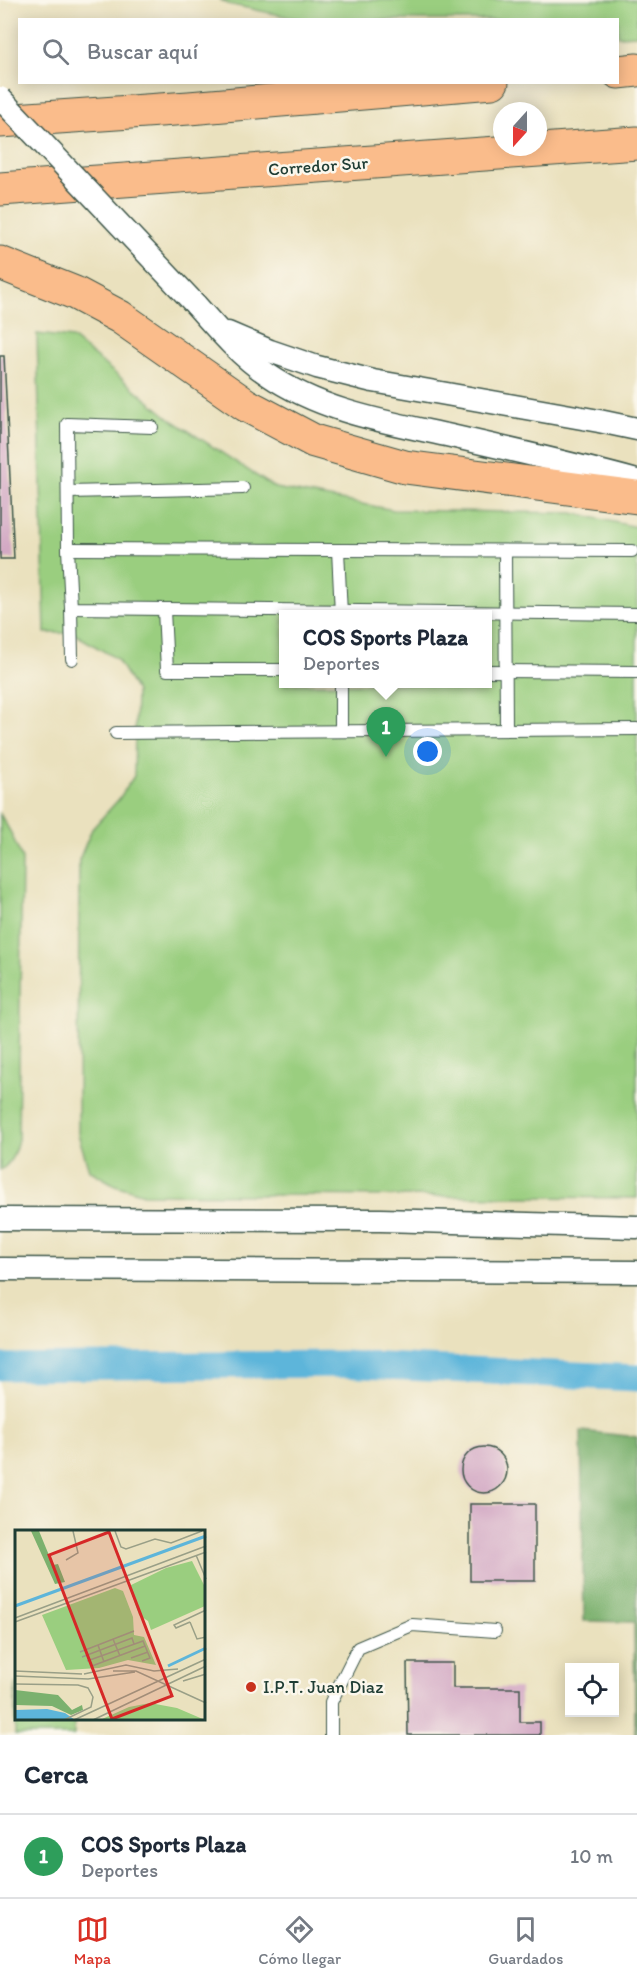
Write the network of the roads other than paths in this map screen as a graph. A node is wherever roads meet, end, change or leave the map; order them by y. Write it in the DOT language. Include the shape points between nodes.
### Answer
graph roads {
  1 [pos="637,70"];
  2 [pos="619,72"];
  3 [pos="468,84"];
  4 [pos="0,98"];
  5 [pos="0,109"];
  6 [pos="90,115"];
  7 [pos="0,121"];
  8 [pos="637,143"];
  9 [pos="0,189"];
  10 [pos="0,262"];
  11 [pos="217,329"];
  12 [pos="152,427"];
  13 [pos="637,429"];
  14 [pos="637,481"];
  15 [pos="243,488"];
  16 [pos="68,492"];
  17 [pos="637,497"];
  18 [pos="68,549"];
  19 [pos="338,550"];
  20 [pos="505,551"];
  21 [pos="632,551"];
  22 [pos="71,608"];
  23 [pos="164,610"];
  24 [pos="341,610"];
  25 [pos="279,612"];
  26 [pos="492,612"];
  27 [pos="506,612"];
  28 [pos="637,614"];
  29 [pos="72,659"];
  30 [pos="279,670"];
  31 [pos="492,671"];
  32 [pos="506,671"];
  33 [pos="637,672"];
  34 [pos="341,688"];
  35 [pos="637,729"];
  36 [pos="506,730"];
  37 [pos="341,731"];
  38 [pos="116,733"];
  39 [pos="0,1219"];
  40 [pos="637,1227"];
  41 [pos="0,1269"];
  42 [pos="637,1272"];
  43 [pos="495,1631"];
  44 [pos="331,1735"];
  1 -- 2 [label="highway"];
  3 -- 6 [label="highway"];
  4 -- 11 [label="street, bridge"];
  5 -- 6 [label="highway"];
  6 -- 7 [label="highway"];
  8 -- 9 [label="highway, Corredor Sur"];
  10 -- 17 [label="highway" via="75,293 120,317 246,405 314,441 405,467"];
  11 -- 13 [label="street" via="317,367 373,381"];
  11 -- 14 [label="street" via="267,374 315,401 362,416"];
  12 -- 16 [label="lane" via="67,424"];
  15 -- 16 [label="lane"];
  16 -- 18 [label="lane"];
  18 -- 19 [label="lane"];
  18 -- 22 [label="lane"];
  19 -- 20 [label="lane"];
  19 -- 24 [label="lane"];
  20 -- 21 [label="lane"];
  20 -- 27 [label="lane"];
  22 -- 23 [label="lane"];
  22 -- 29 [label="lane"];
  23 -- 25 [label="lane"];
  23 -- 30 [label="lane" via="167,670"];
  26 -- 27 [label="lane"];
  27 -- 28 [label="lane"];
  27 -- 32 [label="lane"];
  31 -- 32 [label="lane"];
  32 -- 33 [label="lane"];
  32 -- 36 [label="lane"];
  34 -- 37 [label="lane"];
  35 -- 36 [label="lane"];
  36 -- 37 [label="lane"];
  37 -- 38 [label="lane"];
  39 -- 40 [label="street" via="381,1220"];
  41 -- 42 [label="street"];
  43 -- 44 [label="lane" via="412,1625 358,1648 331,1702"];
}
